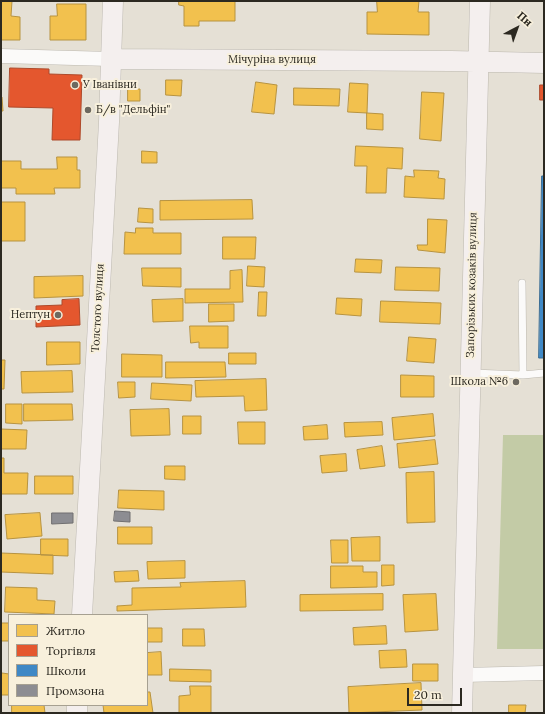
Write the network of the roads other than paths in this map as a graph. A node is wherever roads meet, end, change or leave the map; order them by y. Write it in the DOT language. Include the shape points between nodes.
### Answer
graph roads {
  1 [pos="113,1"];
  2 [pos="480,1"];
  3 [pos="1,56"];
  4 [pos="111,59"];
  5 [pos="478,61"];
  6 [pos="544,63"];
  7 [pos="522,283"];
  8 [pos="470,372"];
  9 [pos="544,374"];
  10 [pos="523,375"];
  11 [pos="82,614"];
  12 [pos="544,673"];
  13 [pos="463,675"];
  14 [pos="462,713"];
  1 -- 4 [label="main road, Толстого вулиця"];
  2 -- 5 [label="main road, Запорізьких козаків вулиця"];
  3 -- 4 [label="street, Мічуріна вулиця"];
  4 -- 5 [label="main road, Мічуріна вулиця"];
  4 -- 11 [label="main road, Толстого вулиця"];
  5 -- 6 [label="main road, Мічуріна вулиця"];
  5 -- 8 [label="main road, Запорізьких козаків вулиця"];
  7 -- 10 [label="lane"];
  8 -- 10 [label="lane"];
  8 -- 13 [label="main road, Запорізьких козаків вулиця"];
  9 -- 10 [label="lane"];
  12 -- 13 [label="street"];
  13 -- 14 [label="main road, Запорізьких козаків вулиця"];
}
